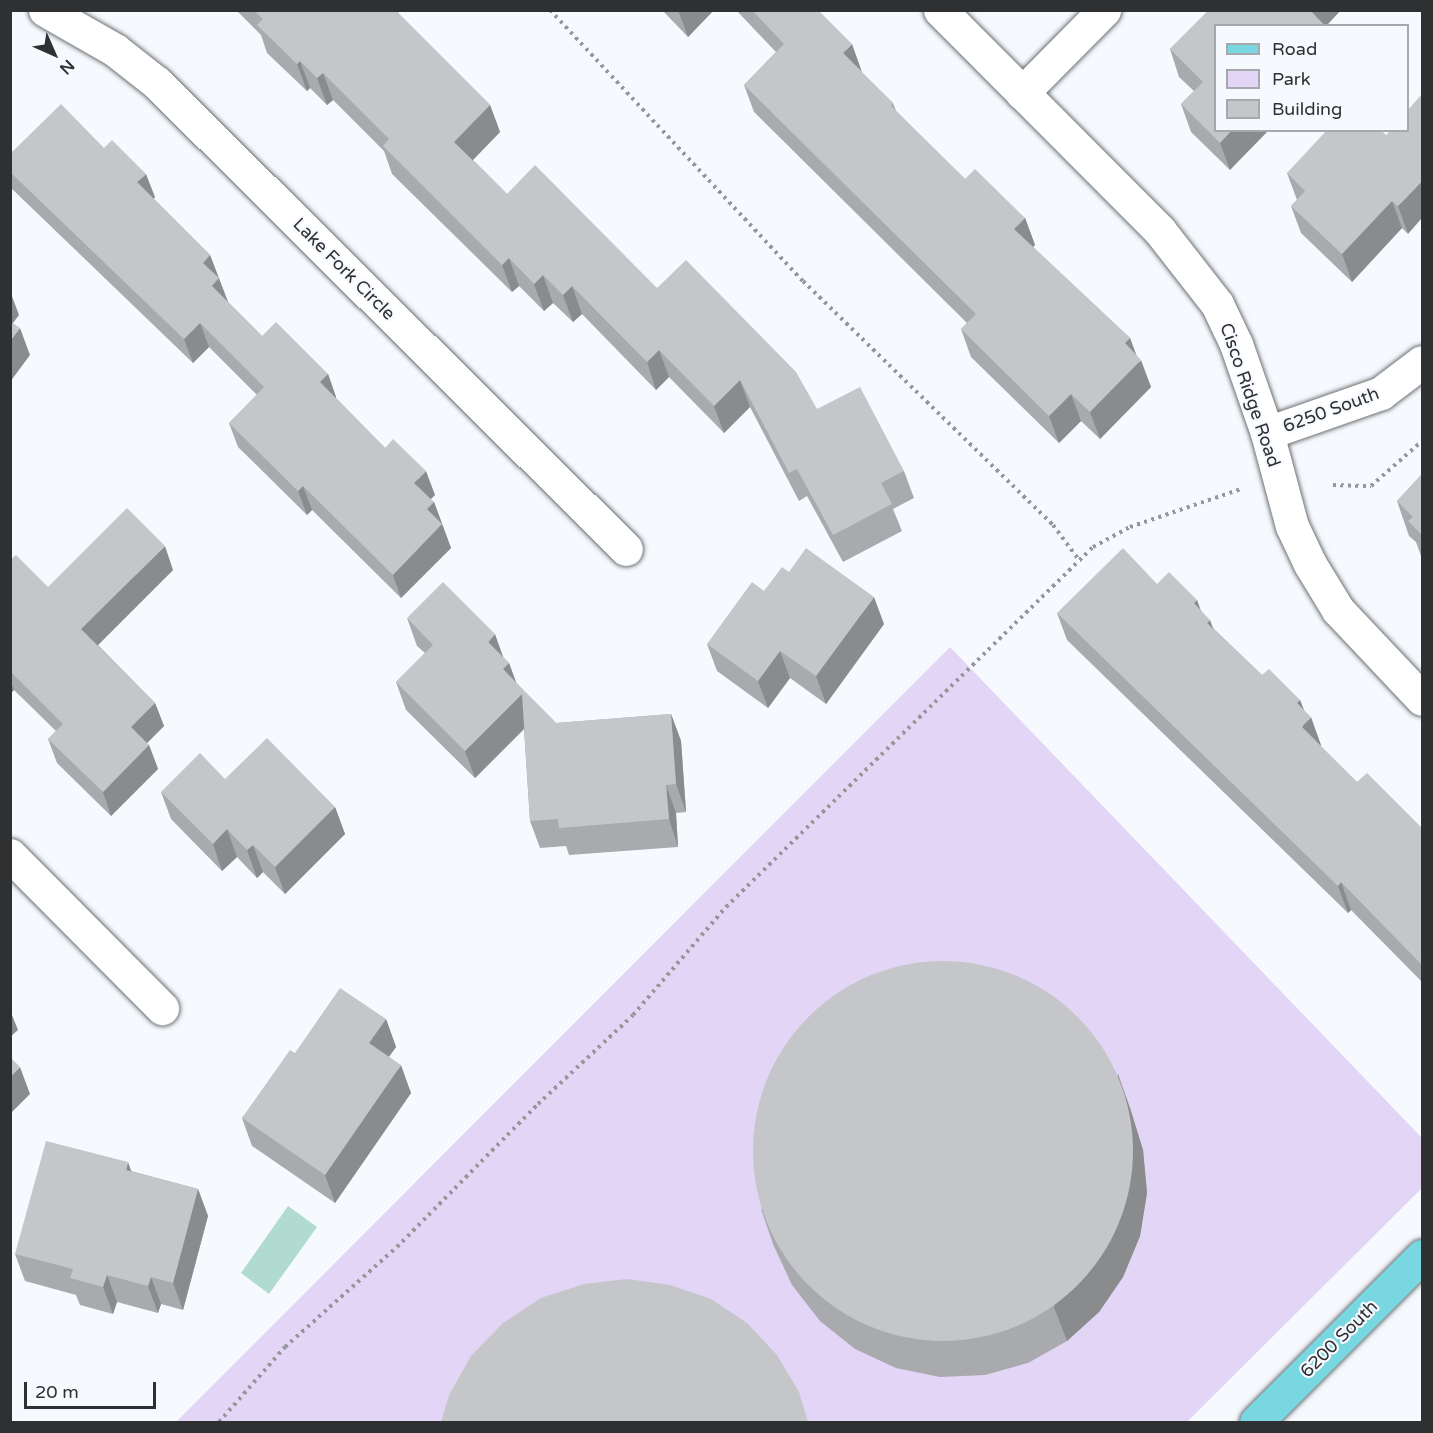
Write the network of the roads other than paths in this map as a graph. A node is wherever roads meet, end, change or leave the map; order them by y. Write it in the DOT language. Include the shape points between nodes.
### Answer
graph roads {
  1 [pos="45,10"];
  2 [pos="939,10"];
  3 [pos="1104,10"];
  4 [pos="1022,93"];
  5 [pos="1422,362"];
  6 [pos="1267,433"];
  7 [pos="626,549"];
  8 [pos="1422,699"];
  9 [pos="10,855"];
  10 [pos="162,1008"];
  11 [pos="1422,1256"];
  12 [pos="1256,1422"];
  1 -- 7 [label="street, Lake Fork Circle" via="115,50 158,83"];
  2 -- 4 [label="street, Cisco Ridge Road"];
  3 -- 4 [label="street"];
  4 -- 6 [label="street, Cisco Ridge Road" via="1190,266 1216,304 1236,344"];
  5 -- 6 [label="street, 6250 South" via="1381,393"];
  6 -- 8 [label="street, Cisco Ridge Road" via="1292,526 1310,564 1338,610"];
  9 -- 10 [label="street"];
  11 -- 12 [label="main road, 6200 South"];
}
